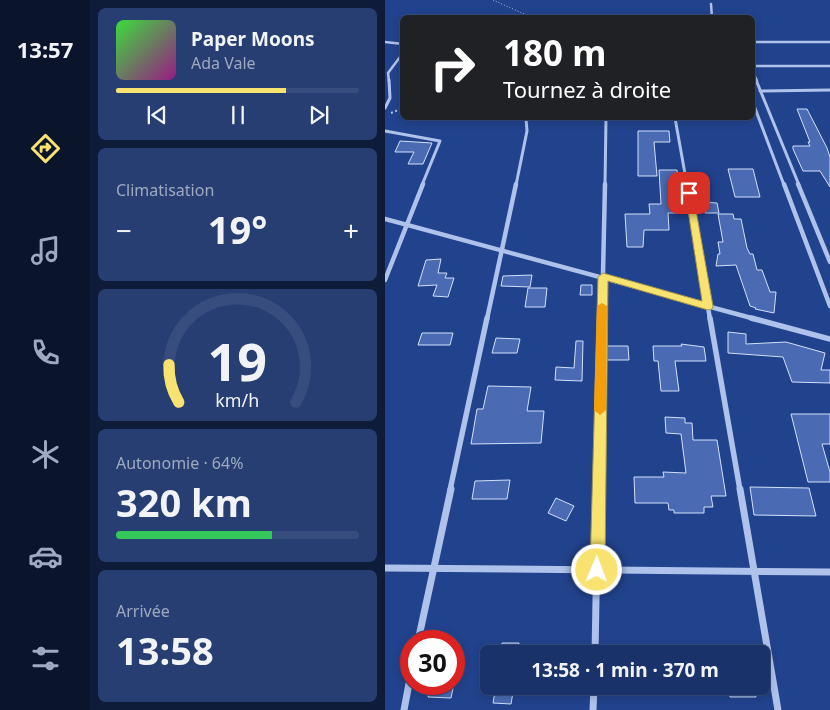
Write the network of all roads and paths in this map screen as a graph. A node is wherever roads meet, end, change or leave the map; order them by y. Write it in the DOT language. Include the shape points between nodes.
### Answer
graph roads {
  1 [pos="493,0"];
  2 [pos="711,4"];
  3 [pos="526,15"];
  4 [pos="712,15"];
  5 [pos="385,42"];
  6 [pos="755,42"];
  7 [pos="830,42"];
  8 [pos="400,44"];
  9 [pos="400,57"];
  10 [pos="755,66"];
  11 [pos="829,66"];
  12 [pos="755,77"];
  13 [pos="830,90"];
  14 [pos="760,91"];
  15 [pos="385,108"];
  16 [pos="755,108"];
  17 [pos="400,109"];
  18 [pos="385,115"];
  19 [pos="526,120"];
  20 [pos="606,120"];
  21 [pos="675,120"];
  22 [pos="385,131"];
  23 [pos="385,219"];
  24 [pos="407,225"];
  25 [pos="502,250"];
  26 [pos="830,262"];
  27 [pos="603,277"];
  28 [pos="385,280"];
  29 [pos="708,306"];
  30 [pos="830,306"];
  31 [pos="830,340"];
  32 [pos="385,568"];
  33 [pos="432,569"];
  34 [pos="597,570"];
  35 [pos="754,571"];
  36 [pos="830,572"];
  37 [pos="419,630"];
  38 [pos="595,645"];
  39 [pos="407,695"];
  40 [pos="594,695"];
  41 [pos="404,710"];
  42 [pos="593,710"];
  43 [pos="778,710"];
  1 -- 3 [label="path"];
  2 -- 4 [label="street"];
  5 -- 8 [label="street"];
  6 -- 7 [label="street"];
  9 -- 15 [label="street" via="388,73 390,98"];
  10 -- 11 [label="street"];
  12 -- 14 [label="street"];
  13 -- 14 [label="street"];
  14 -- 26 [label="street"];
  16 -- 30 [label="street"];
  17 -- 18 [label="path"];
  19 -- 25 [label="street" via="527,131"];
  20 -- 27 [label="street"];
  21 -- 29 [label="street"];
  22 -- 24 [label="street" via="440,141"];
  23 -- 24 [label="street"];
  24 -- 25 [label="street"];
  24 -- 28 [label="street"];
  25 -- 27 [label="street"];
  25 -- 33 [label="street"];
  27 -- 29 [label="street"];
  27 -- 34 [label="street"];
  29 -- 31 [label="street"];
  29 -- 35 [label="street"];
  32 -- 33 [label="street"];
  33 -- 34 [label="street"];
  33 -- 37 [label="street"];
  34 -- 35 [label="street"];
  34 -- 38 [label="street"];
  35 -- 36 [label="street"];
  35 -- 43 [label="street"];
  39 -- 41 [label="street"];
  40 -- 42 [label="street"];
}
